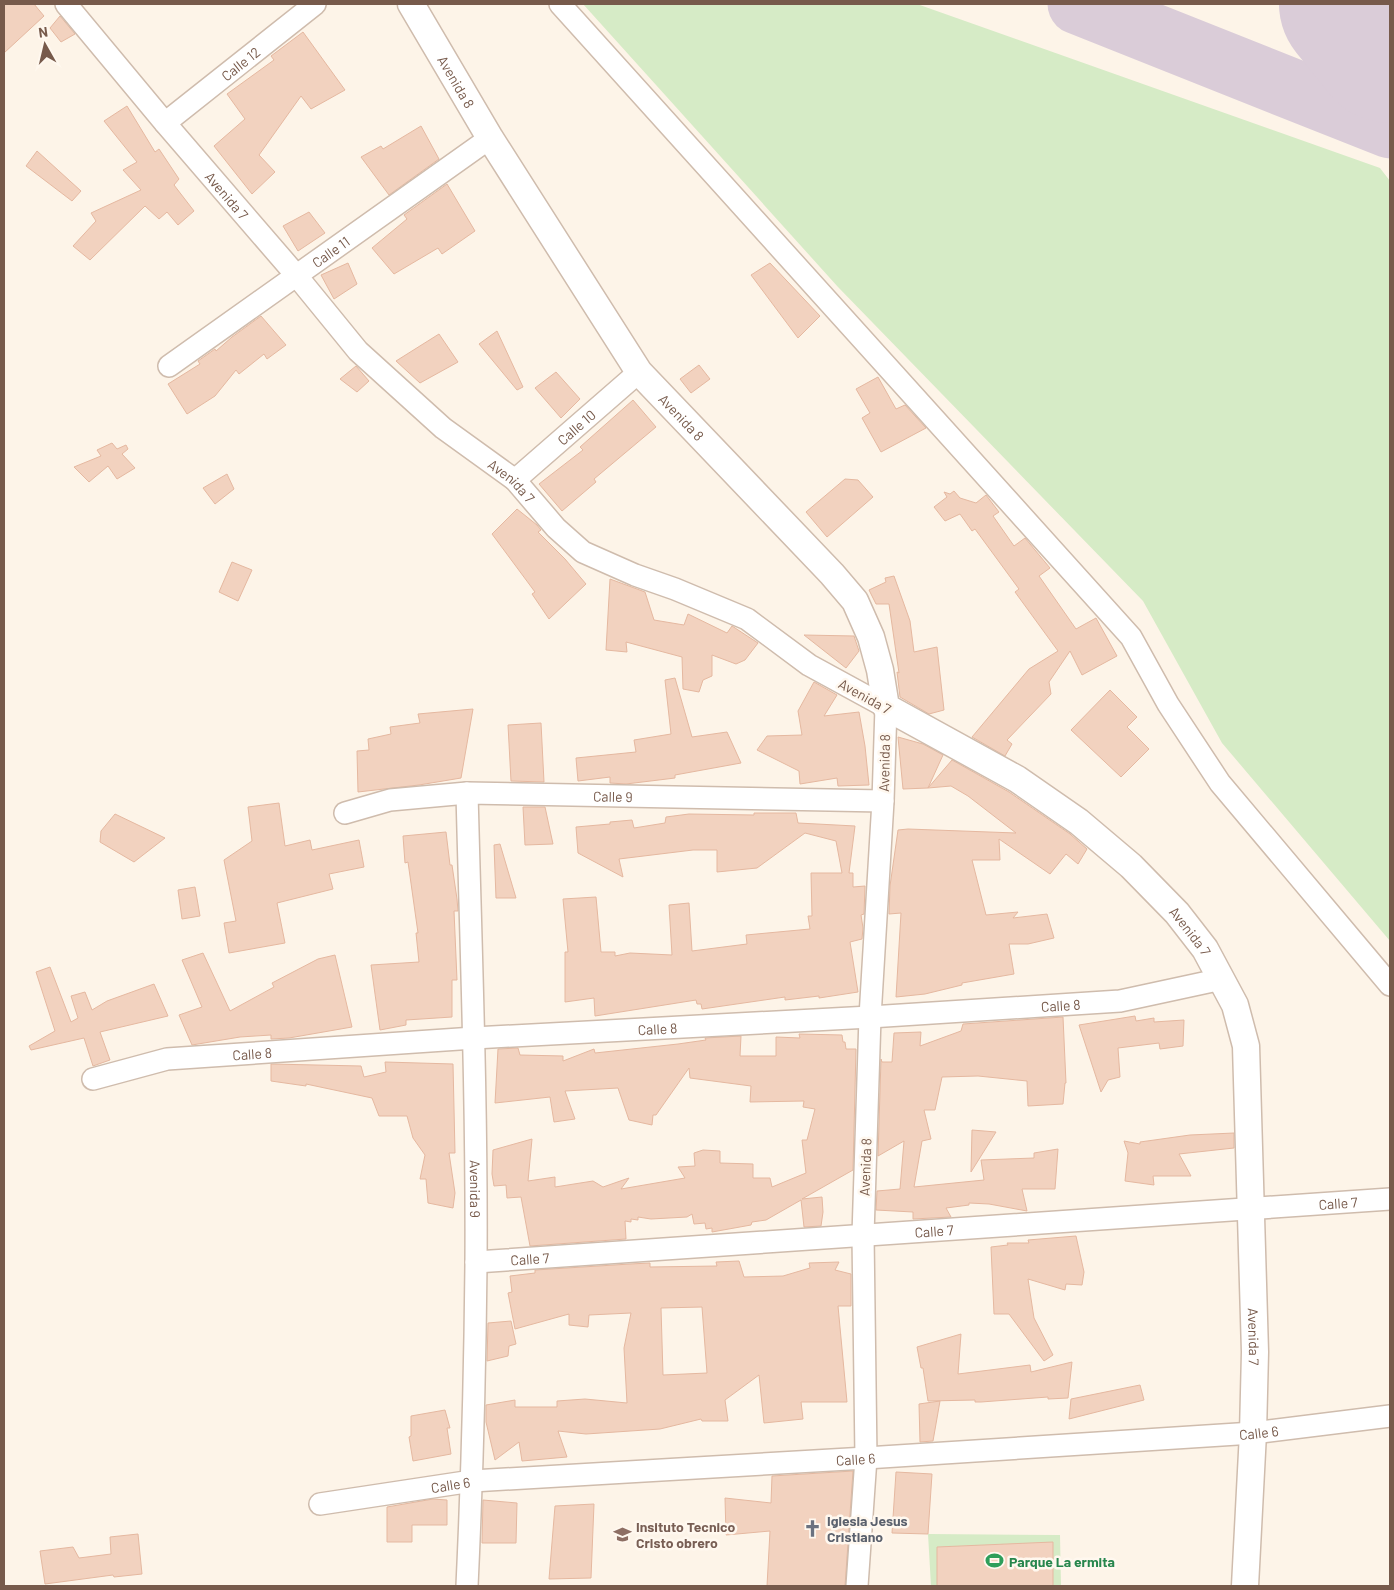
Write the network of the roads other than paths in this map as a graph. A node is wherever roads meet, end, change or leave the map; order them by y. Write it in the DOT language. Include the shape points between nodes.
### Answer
graph roads {
  1 [pos="66,4"];
  2 [pos="315,4"];
  3 [pos="411,4"];
  4 [pos="560,4"];
  5 [pos="165,122"];
  6 [pos="490,138"];
  7 [pos="296,275"];
  8 [pos="169,366"];
  9 [pos="639,372"];
  10 [pos="515,480"];
  11 [pos="886,707"];
  12 [pos="467,793"];
  13 [pos="883,801"];
  14 [pos="345,813"];
  15 [pos="1222,979"];
  16 [pos="1390,985"];
  17 [pos="870,1017"];
  18 [pos="474,1038"];
  19 [pos="93,1079"];
  20 [pos="1390,1200"];
  21 [pos="1252,1209"];
  22 [pos="863,1236"];
  23 [pos="476,1262"];
  24 [pos="1390,1416"];
  25 [pos="1253,1433"];
  26 [pos="866,1458"];
  27 [pos="472,1481"];
  28 [pos="320,1504"];
  29 [pos="467,1586"];
  30 [pos="857,1586"];
  31 [pos="1245,1586"];
  1 -- 5 [label="street, Avenida 7"];
  2 -- 5 [label="street, Calle 12"];
  3 -- 6 [label="street, Avenida 8"];
  4 -- 16 [label="street" via="1131,637 1168,704 1220,783"];
  5 -- 7 [label="street, Avenida 7"];
  6 -- 7 [label="street, Calle 11"];
  6 -- 9 [label="street, Avenida 8"];
  7 -- 8 [label="street, Calle 11"];
  7 -- 10 [label="street, Avenida 7" via="358,351 444,428"];
  9 -- 10 [label="street, Calle 10"];
  9 -- 11 [label="street, Avenida 8" via="855,601 871,636"];
  10 -- 11 [label="street, Avenida 7" via="556,528 583,552 747,619 809,665"];
  11 -- 13 [label="street, Avenida 8"];
  11 -- 15 [label="street, Avenida 7" via="1017,779 1079,822 1131,866 1177,913 1205,949"];
  12 -- 13 [label="street, Calle 9"];
  12 -- 14 [label="street, Calle 9" via="390,800"];
  12 -- 18 [label="street, Avenida 9"];
  13 -- 17 [label="street, Avenida 8"];
  15 -- 17 [label="street, Calle 8" via="1120,1001"];
  15 -- 21 [label="street, Avenida 7" via="1235,1005 1246,1046"];
  17 -- 18 [label="street, Calle 8"];
  17 -- 22 [label="street, Avenida 8"];
  18 -- 19 [label="street, Calle 8" via="167,1058"];
  18 -- 23 [label="street, Avenida 9"];
  20 -- 21 [label="street, Calle 7"];
  21 -- 22 [label="street, Calle 7"];
  21 -- 25 [label="street, Avenida 7"];
  22 -- 23 [label="street, Calle 7"];
  22 -- 26 [label="street, Avenida 8"];
  23 -- 27 [label="street, Avenida 9"];
  24 -- 25 [label="street, Calle 6"];
  25 -- 26 [label="street, Calle 6"];
  25 -- 31 [label="street, Avenida 7"];
  26 -- 27 [label="street, Calle 6"];
  26 -- 30 [label="street, Avenida 8"];
  27 -- 28 [label="street, Calle 6"];
  27 -- 29 [label="street, Avenida 9"];
}
